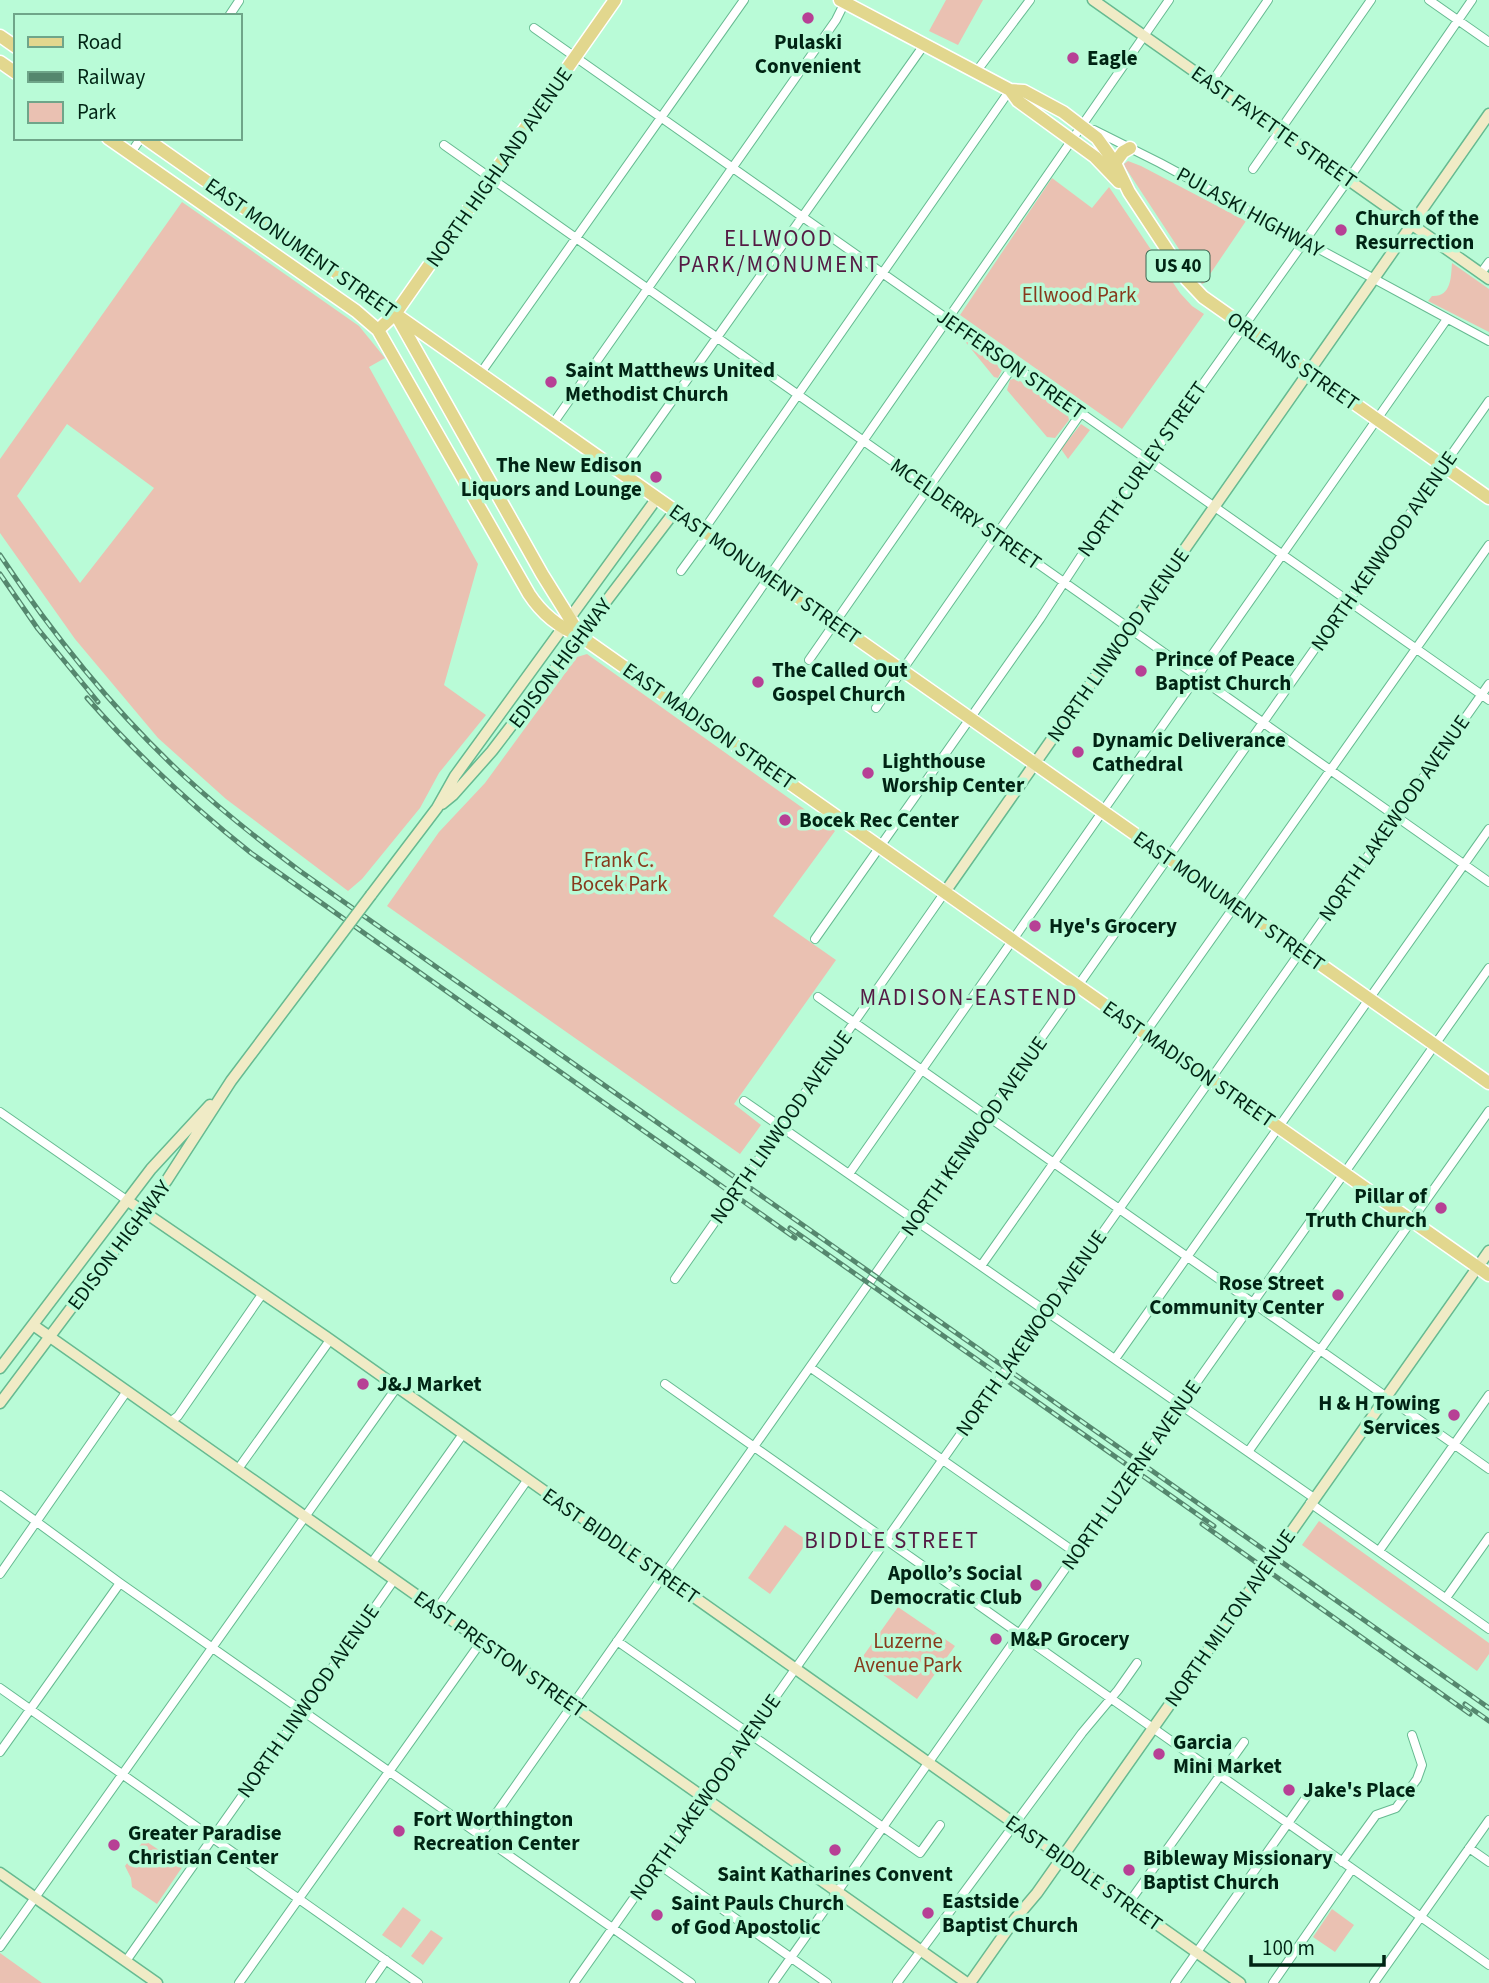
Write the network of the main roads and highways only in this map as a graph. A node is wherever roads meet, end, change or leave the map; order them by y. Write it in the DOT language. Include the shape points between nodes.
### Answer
graph roads {
  1 [pos="615,0"];
  2 [pos="843,1"];
  3 [pos="1010,90"];
  4 [pos="1036,114"];
  5 [pos="1082,125"];
  6 [pos="1072,139"];
  7 [pos="111,140"];
  8 [pos="146,140"];
  9 [pos="1130,148"];
  10 [pos="1115,163"];
  11 [pos="1129,192"];
  12 [pos="395,314"];
  13 [pos="378,330"];
  14 [pos="1489,498"];
  15 [pos="566,625"];
  16 [pos="1489,1083"];
  17 [pos="1489,1275"];
  1 -- 12 [label="main road, NORTH HIGHLAND AVENUE"];
  2 -- 3 [label="main road, PULASKI HIGHWAY / US 40"];
  3 -- 4 [label="main road, PULASKI HIGHWAY / US 40"];
  3 -- 5 [label="main road, PULASKI HIGHWAY / US 40" via="1024,91"];
  4 -- 5 [label="main road" via="1047,114 1068,126"];
  4 -- 6 [label="main road, PULASKI HIGHWAY / US 40"];
  5 -- 10 [label="main road, ORLEANS STREET / US 40"];
  6 -- 11 [label="main road, ORLEANS STREET / US 40"];
  7 -- 13 [label="main road, EAST MONUMENT STREET"];
  8 -- 12 [label="main road, EAST MONUMENT STREET"];
  9 -- 10 [label="main road"];
  10 -- 11 [label="main road, ORLEANS STREET / US 40"];
  11 -- 14 [label="main road, ORLEANS STREET / US 40" via="1194,289"];
  12 -- 13 [label="main road, NORTH HIGHLAND AVENUE"];
  12 -- 15 [label="main road"];
  12 -- 16 [label="main road, EAST MONUMENT STREET"];
  13 -- 15 [label="main road, EAST MADISON STREET" via="529,594 545,614"];
  15 -- 17 [label="main road, EAST MADISON STREET"];
}
